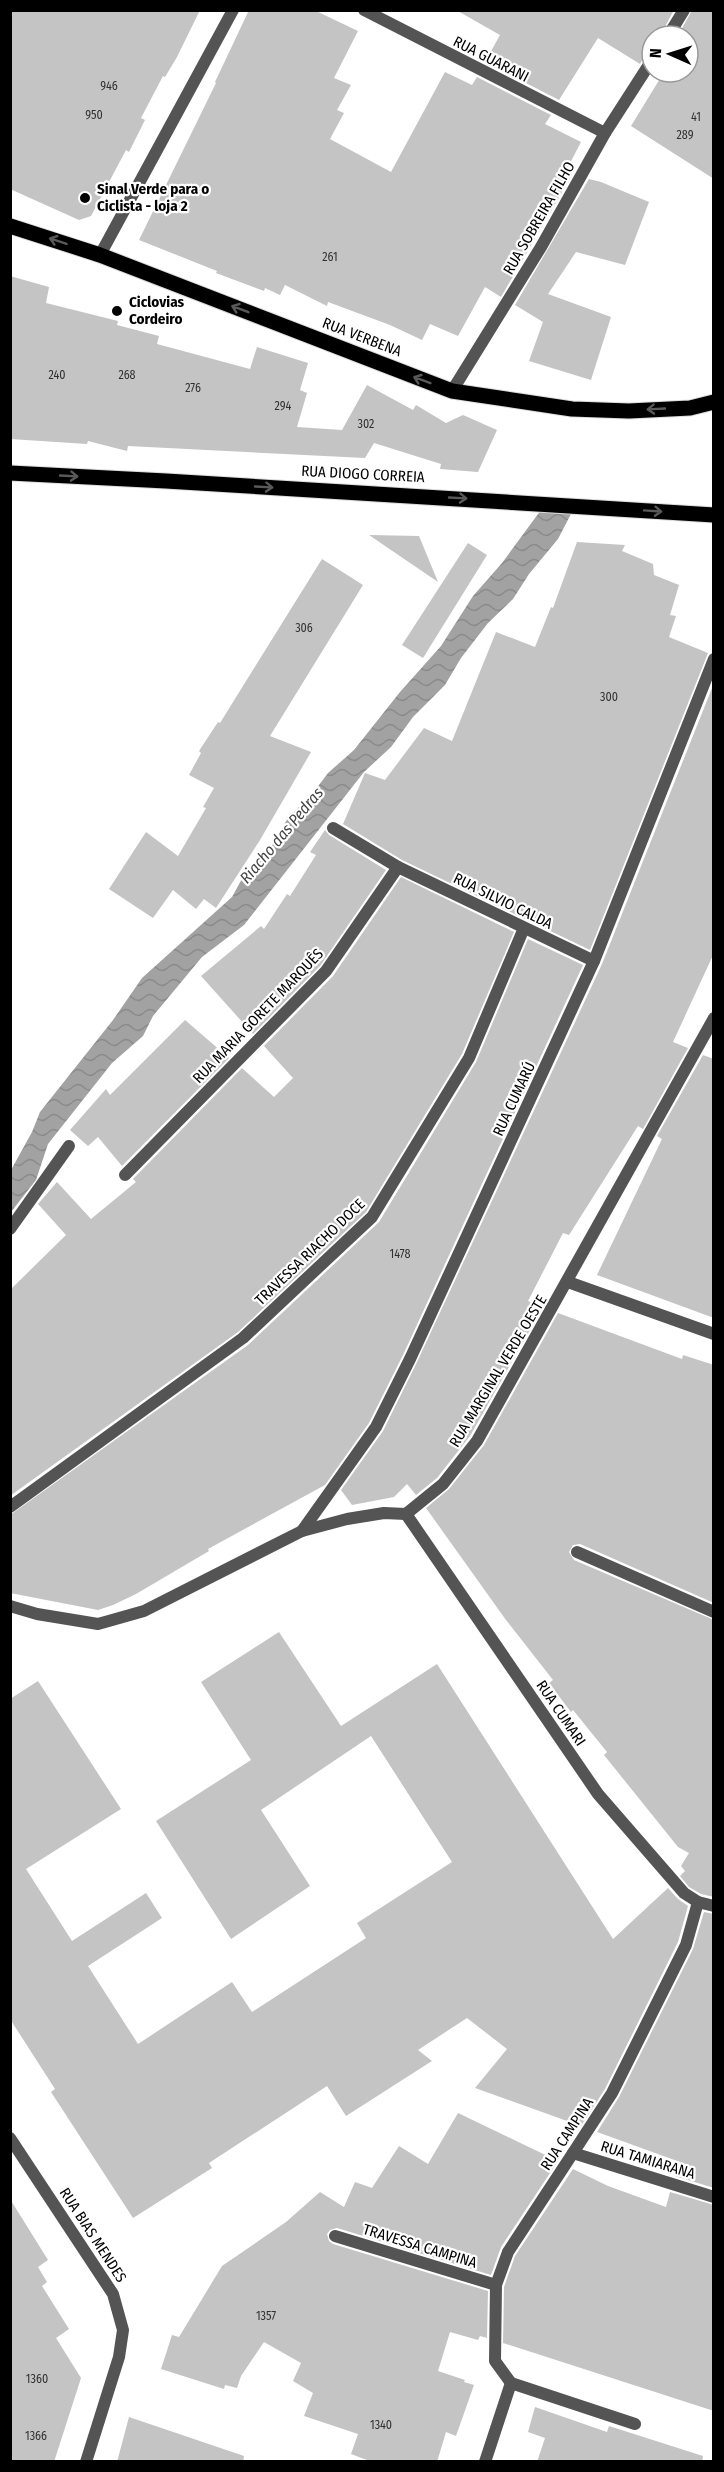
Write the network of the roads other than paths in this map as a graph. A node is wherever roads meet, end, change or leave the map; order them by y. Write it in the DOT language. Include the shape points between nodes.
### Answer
graph roads {
  1 [pos="232,10"];
  2 [pos="364,10"];
  3 [pos="684,10"];
  4 [pos="675,24"];
  5 [pos="640,78"];
  6 [pos="604,133"];
  7 [pos="10,226"];
  8 [pos="100,255"];
  9 [pos="452,391"];
  10 [pos="714,402"];
  11 [pos="10,473"];
  12 [pos="714,515"];
  13 [pos="714,659"];
  14 [pos="333,828"];
  15 [pos="398,867"];
  16 [pos="524,928"];
  17 [pos="594,961"];
  18 [pos="714,1018"];
  19 [pos="710,1033"];
  20 [pos="69,1146"];
  21 [pos="125,1175"];
  22 [pos="10,1229"];
  23 [pos="568,1282"];
  24 [pos="714,1334"];
  25 [pos="10,1507"];
  26 [pos="406,1514"];
  27 [pos="302,1531"];
  28 [pos="577,1552"];
  29 [pos="10,1606"];
  30 [pos="714,1612"];
  31 [pos="698,1902"];
  32 [pos="714,1906"];
  33 [pos="10,2138"];
  34 [pos="573,2153"];
  35 [pos="714,2197"];
  36 [pos="335,2236"];
  37 [pos="496,2285"];
  38 [pos="511,2383"];
  39 [pos="635,2424"];
  40 [pos="86,2462"];
  41 [pos="485,2462"];
  1 -- 8 [label="street"];
  2 -- 6 [label="street, RUA GUARANI"];
  3 -- 4 [label="street"];
  5 -- 6 [label="street, RUA SOBREIRA FILHO"];
  6 -- 9 [label="street, RUA SOBREIRA FILHO" via="541,247"];
  8 -- 7 [label="main road, RUA VERBENA, one-way"];
  9 -- 8 [label="main road, RUA VERBENA, one-way"];
  10 -- 9 [label="main road, RUA VERBENA, one-way" via="690,408 573,409"];
  11 -- 12 [label="main road, RUA DIOGO CORREIA, one-way"];
  13 -- 17 [label="street, RUA CUMARÚ"];
  14 -- 15 [label="street, RUA SILVIO CALDA"];
  15 -- 16 [label="street, RUA SILVIO CALDA"];
  15 -- 21 [label="street, RUA MARIA GORETE MARQUÊS" via="326,971"];
  16 -- 17 [label="street, RUA SILVIO CALDA"];
  16 -- 25 [label="street, TRAVESSA RIACHO DOCE" via="469,1058 372,1217 243,1338"];
  17 -- 27 [label="street, RUA CUMARÚ" via="376,1427"];
  18 -- 19 [label="street, RUA MARGINAL VERDE OESTE"];
  19 -- 23 [label="street, RUA MARGINAL VERDE OESTE"];
  20 -- 22 [label="street"];
  23 -- 24 [label="street"];
  23 -- 26 [label="street, RUA MARGINAL VERDE OESTE" via="477,1441 443,1484"];
  26 -- 27 [label="street" via="347,1519"];
  26 -- 31 [label="street, RUA CUMARI" via="598,1794 684,1893"];
  27 -- 29 [label="street" via="144,1611 98,1624"];
  28 -- 30 [label="street"];
  31 -- 32 [label="street, RUA CUMARI"];
  31 -- 34 [label="street, RUA CAMPINA" via="686,1945 612,2093"];
  33 -- 40 [label="street, RUA BIAS MENDES" via="113,2294 123,2330 119,2357"];
  34 -- 35 [label="street, RUA TAMIARANA"];
  34 -- 37 [label="street, RUA CAMPINA" via="508,2252"];
  36 -- 37 [label="street, TRAVESSA CAMPINA"];
  37 -- 38 [label="street, RUA CAMPINA" via="495,2361"];
  38 -- 39 [label="street"];
  38 -- 41 [label="street"];
}
